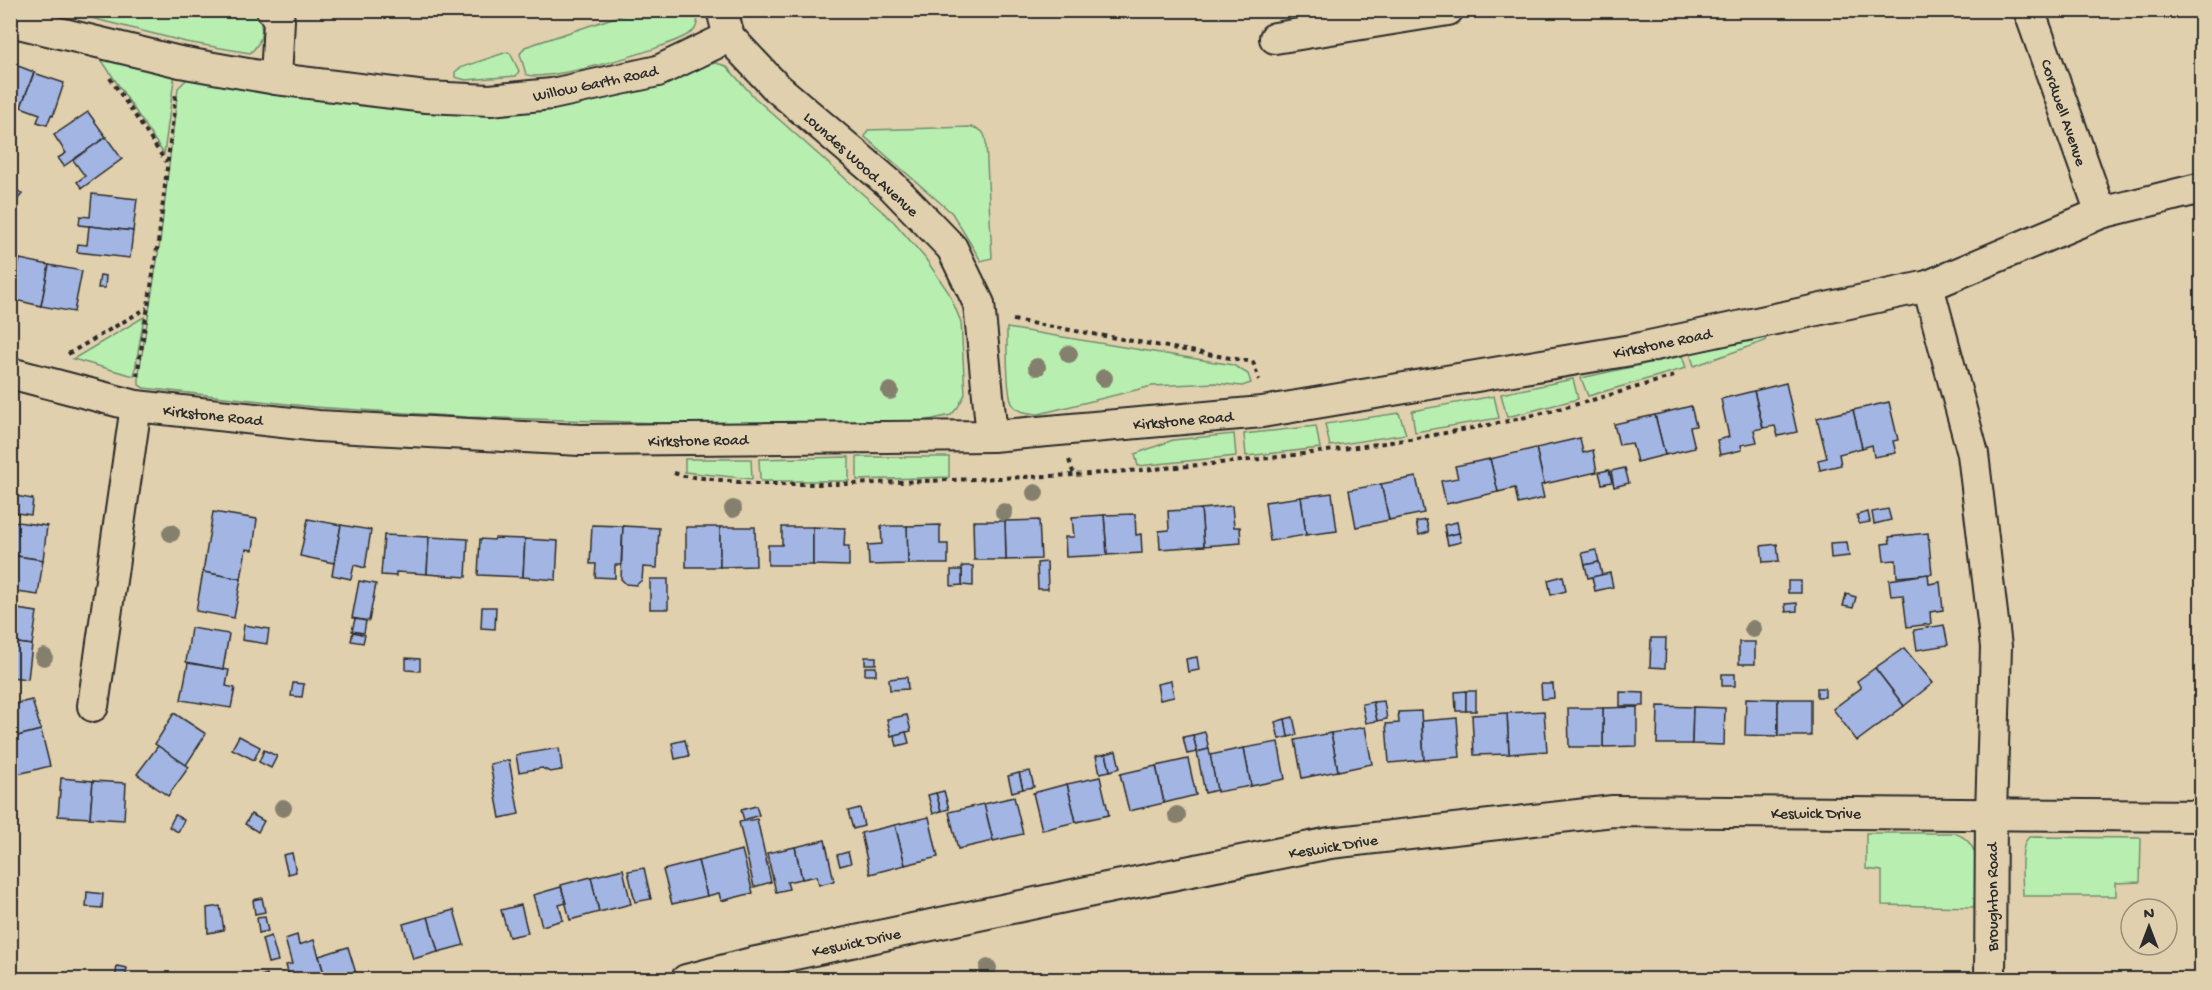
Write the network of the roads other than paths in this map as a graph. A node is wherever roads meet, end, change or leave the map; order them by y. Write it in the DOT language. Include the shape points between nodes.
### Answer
graph roads {
  1 [pos="272,10"];
  2 [pos="2029,10"];
  3 [pos="1438,11"];
  4 [pos="10,21"];
  5 [pos="51,21"];
  6 [pos="726,24"];
  7 [pos="1275,38"];
  8 [pos="276,79"];
  9 [pos="2202,188"];
  10 [pos="2101,213"];
  11 [pos="1928,286"];
  12 [pos="19,375"];
  13 [pos="136,406"];
  14 [pos="992,436"];
  15 [pos="93,706"];
  16 [pos="1991,814"];
  17 [pos="2202,816"];
  18 [pos="754,971"];
  19 [pos="686,980"];
  20 [pos="1990,980"];
  1 -- 8 [label="street" via="279,20"];
  2 -- 10 [label="street, Cordwell Avenue"];
  3 -- 7 [label="street"];
  4 -- 5 [label="street, Willow Garth Road"];
  5 -- 8 [label="street, Willow Garth Road" via="84,40"];
  6 -- 8 [label="street, Willow Garth Road" via="658,70 552,94 490,100 426,98"];
  6 -- 14 [label="street, Loundes Wood Avenue" via="775,86 891,185 952,248 979,304"];
  9 -- 10 [label="street, Kirkstone Road"];
  10 -- 11 [label="street, Kirkstone Road"];
  11 -- 14 [label="street, Kirkstone Road" via="1631,350 1269,411"];
  11 -- 16 [label="street" via="1973,454 1996,647"];
  12 -- 13 [label="street, Kirkstone Road"];
  13 -- 14 [label="street, Kirkstone Road" via="318,426 580,440"];
  13 -- 15 [label="street"];
  16 -- 17 [label="street, Keswick Drive"];
  16 -- 18 [label="street, Keswick Drive" via="1613,811 1330,843 1104,888"];
  16 -- 20 [label="street, Broughton Road"];
  18 -- 19 [label="street, Keswick Drive"];
}
